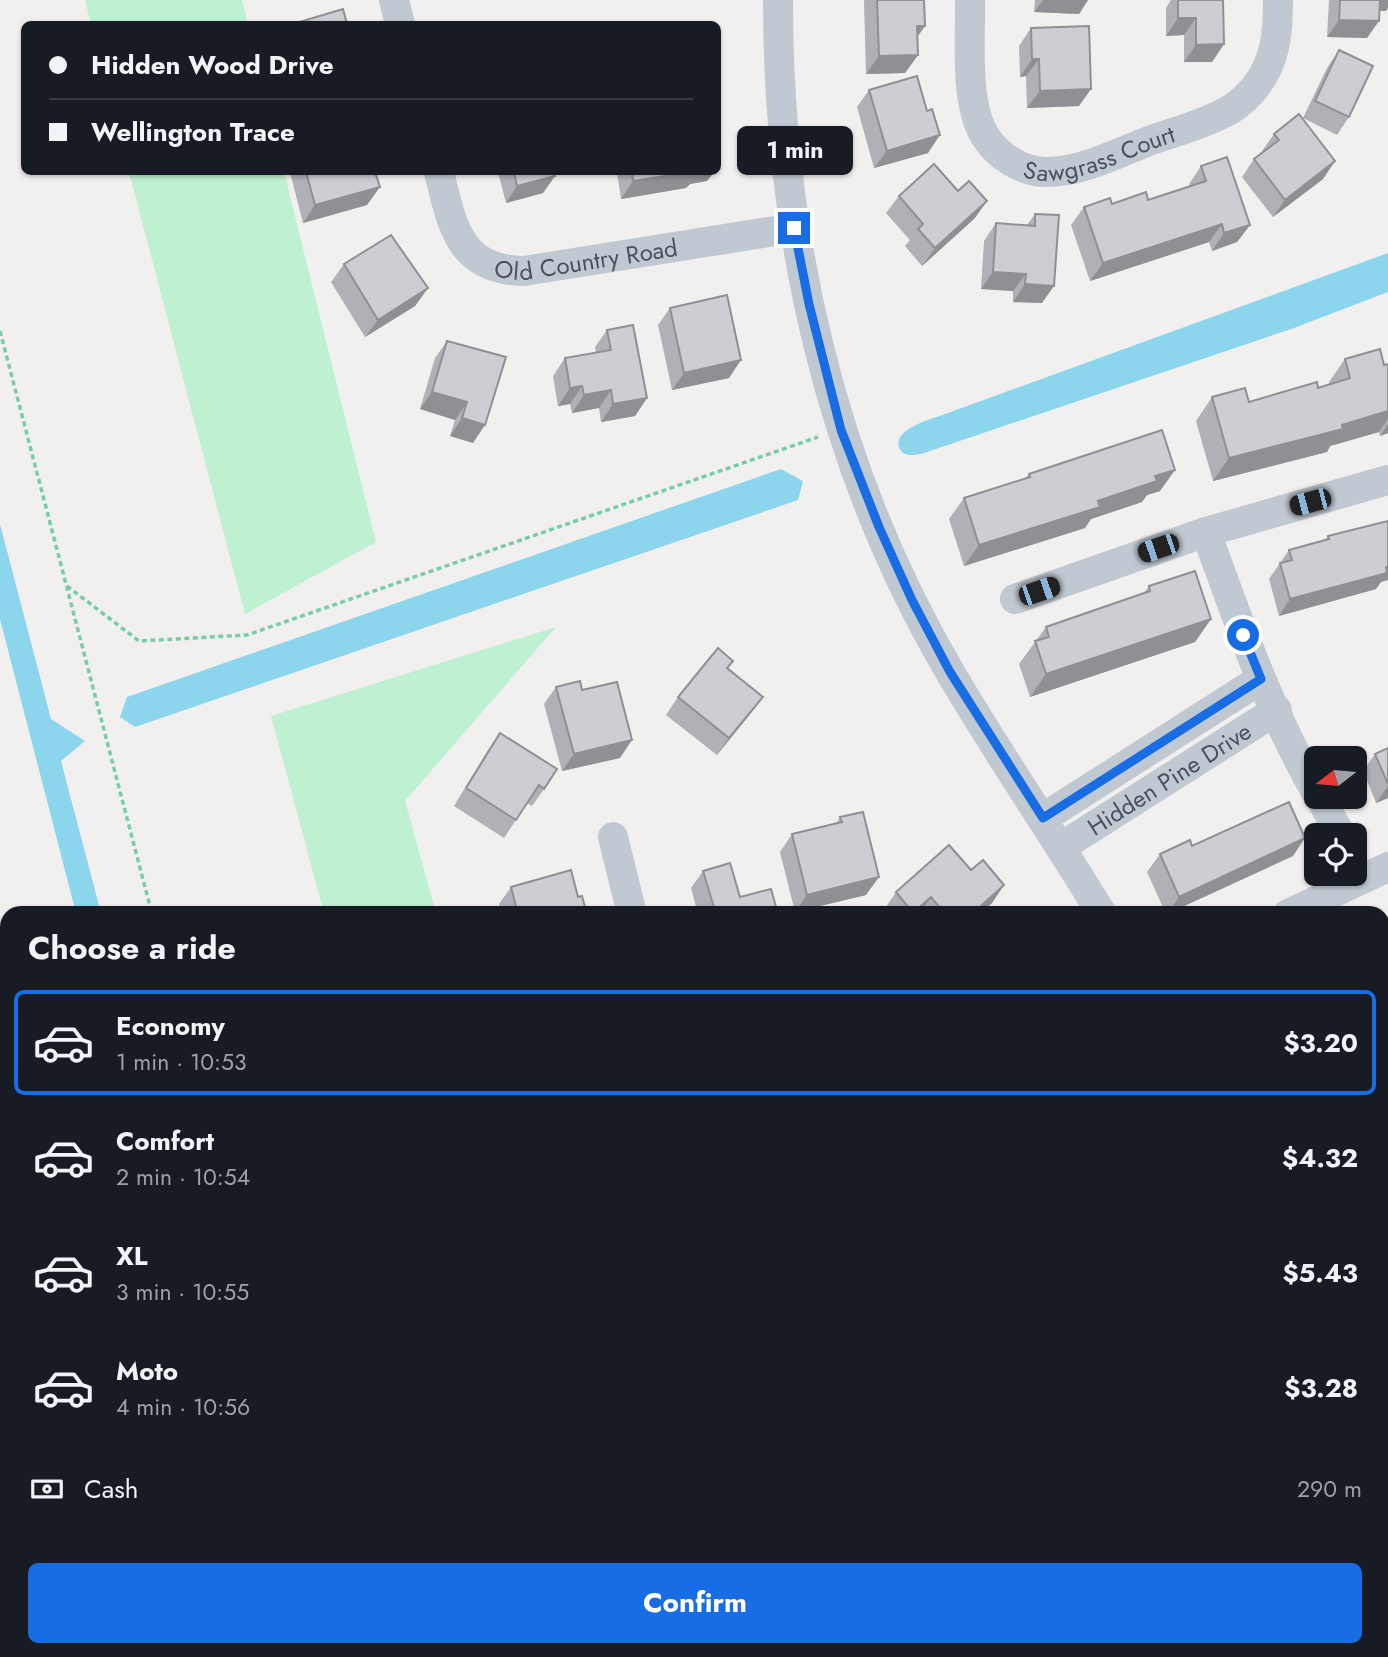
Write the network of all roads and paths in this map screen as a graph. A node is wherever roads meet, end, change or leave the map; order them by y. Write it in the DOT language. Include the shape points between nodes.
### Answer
graph roads {
  1 [pos="394,0"];
  2 [pos="778,0"];
  3 [pos="970,0"];
  4 [pos="1278,0"];
  5 [pos="399,21"];
  6 [pos="440,175"];
  7 [pos="794,228"];
  8 [pos="0,331"];
  9 [pos="841,430"];
  10 [pos="1388,480"];
  11 [pos="1206,532"];
  12 [pos="67,586"];
  13 [pos="1015,599"];
  14 [pos="1261,679"];
  15 [pos="1276,710"];
  16 [pos="1304,771"];
  17 [pos="1043,818"];
  18 [pos="613,837"];
  19 [pos="1061,846"];
  20 [pos="1369,868"];
  21 [pos="150,906"];
  22 [pos="630,906"];
  23 [pos="1097,906"];
  24 [pos="1303,906"];
  1 -- 5 [label="street"];
  2 -- 7 [label="street" via="783,141"];
  3 -- 4 [label="street, Sawgrass Court" via="971,79 979,126 1007,159 1049,172 1219,116 1240,103 1270,64 1278,31"];
  6 -- 7 [label="street, Old Country Road" via="452,222 467,249 479,260 508,271"];
  7 -- 9 [label="street"];
  8 -- 12 [label="path"];
  9 -- 12 [label="path" via="247,635 139,641"];
  9 -- 17 [label="street" via="912,600 950,672"];
  10 -- 11 [label="street"];
  11 -- 13 [label="street"];
  11 -- 14 [label="street"];
  12 -- 21 [label="path"];
  14 -- 15 [label="street"];
  14 -- 17 [label="street, Hidden Pine Drive"];
  15 -- 16 [label="street"];
  15 -- 19 [label="street, Hidden Pine Drive"];
  17 -- 19 [label="street"];
  18 -- 22 [label="street"];
  19 -- 23 [label="street"];
  20 -- 24 [label="street"];
}
